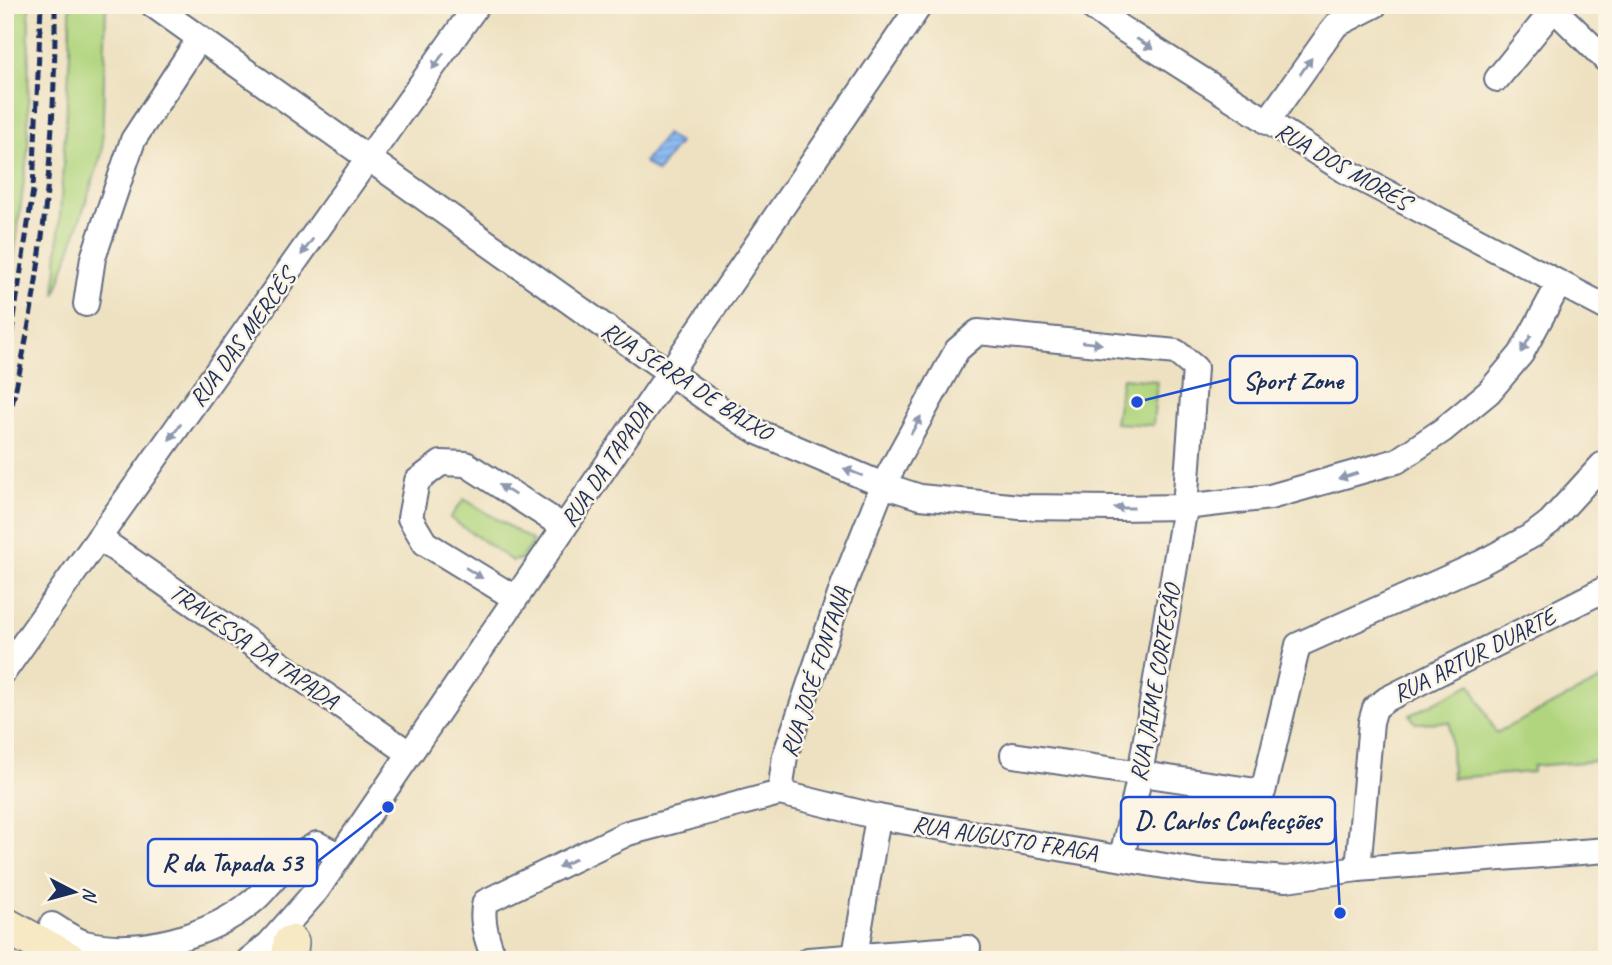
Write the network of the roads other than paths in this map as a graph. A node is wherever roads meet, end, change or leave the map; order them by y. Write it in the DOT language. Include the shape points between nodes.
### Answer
graph roads {
  1 [pos="152,5"];
  2 [pos="477,5"];
  3 [pos="920,5"];
  4 [pos="1089,5"];
  5 [pos="1375,5"];
  6 [pos="1552,7"];
  7 [pos="199,39"];
  8 [pos="1607,61"];
  9 [pos="1497,79"];
  10 [pos="1267,122"];
  11 [pos="370,159"];
  12 [pos="1559,284"];
  13 [pos="86,304"];
  14 [pos="1607,308"];
  15 [pos="668,373"];
  16 [pos="1607,463"];
  17 [pos="884,485"];
  18 [pos="1185,507"];
  19 [pos="564,527"];
  20 [pos="99,538"];
  21 [pos="1607,588"];
  22 [pos="515,598"];
  23 [pos="5,670"];
  24 [pos="409,753"];
  25 [pos="1013,755"];
  26 [pos="1140,774"];
  27 [pos="780,793"];
  28 [pos="878,817"];
  29 [pos="1607,850"];
  30 [pos="340,856"];
  31 [pos="1122,857"];
  32 [pos="1358,869"];
  33 [pos="317,890"];
  34 [pos="5,925"];
  35 [pos="52,925"];
  36 [pos="968,948"];
  37 [pos="288,954"];
  38 [pos="855,956"];
  39 [pos="69,960"];
  40 [pos="249,960"];
  41 [pos="495,960"];
  42 [pos="808,960"];
  1 -- 7 [label="street, RUA SERRA DE BAIXO"];
  2 -- 11 [label="street, RUA DAS MERCÊS, one-way"];
  3 -- 15 [label="street, RUA DA TAPADA"];
  4 -- 10 [label="street, RUA DOS MORÉS, one-way"];
  10 -- 5 [label="street, one-way" via="1336,25"];
  6 -- 8 [label="street"];
  6 -- 9 [label="street"];
  7 -- 11 [label="street, RUA SERRA DE BAIXO"];
  7 -- 13 [label="street" via="133,141 93,258"];
  10 -- 12 [label="street, RUA DOS MORÉS" via="1345,170"];
  11 -- 15 [label="street, RUA SERRA DE BAIXO"];
  11 -- 20 [label="street, RUA DAS MERCÊS, one-way"];
  12 -- 14 [label="street, RUA DOS MORÉS"];
  12 -- 18 [label="street, RUA SERRA DE BAIXO, one-way" via="1521,354 1489,392 1397,461 1270,497"];
  17 -- 15 [label="street, RUA SERRA DE BAIXO, one-way" via="758,432"];
  15 -- 19 [label="street, RUA DA TAPADA"];
  16 -- 26 [label="street" via="1533,535 1298,645 1263,792"];
  18 -- 17 [label="street, RUA SERRA DE BAIXO, one-way" via="1020,507 920,497"];
  17 -- 18 [label="street, RUA JOSÉ FONTANA, one-way" via="957,351 978,332 1176,352 1195,368"];
  17 -- 27 [label="street, RUA JOSÉ FONTANA" via="842,586 785,756"];
  18 -- 26 [label="street, RUA JAIME CORTESÃO"];
  19 -- 22 [label="street, RUA DA TAPADA"];
  19 -- 22 [label="street, one-way" via="466,464 441,463 417,481 410,518 425,543"];
  20 -- 23 [label="street, RUA DAS MERCÊS"];
  20 -- 24 [label="street, TRAVESSA DA TAPADA"];
  21 -- 32 [label="street, RUA ARTUR DUARTE" via="1375,708"];
  22 -- 24 [label="street, RUA DA TAPADA"];
  24 -- 30 [label="street, RUA DA TAPADA"];
  25 -- 26 [label="street"];
  26 -- 31 [label="street, RUA JAIME CORTESÃO"];
  27 -- 28 [label="street, RUA AUGUSTO FRAGA"];
  27 -- 41 [label="street, one-way" via="628,833 485,902 483,920"];
  28 -- 31 [label="street, RUA AUGUSTO FRAGA"];
  28 -- 38 [label="street"];
  29 -- 32 [label="street, RUA AUGUSTO FRAGA"];
  30 -- 33 [label="street, RUA DA TAPADA"];
  30 -- 35 [label="street" via="317,844 281,871 253,901 217,924 165,942 116,948 82,942"];
  31 -- 32 [label="street, RUA AUGUSTO FRAGA" via="1200,872 1286,879"];
  33 -- 37 [label="street, RUA DA TAPADA"];
  33 -- 40 [label="street, RUA DA TAPADA"];
  34 -- 39 [label="street"];
  36 -- 38 [label="street"];
  38 -- 42 [label="street"];
}
